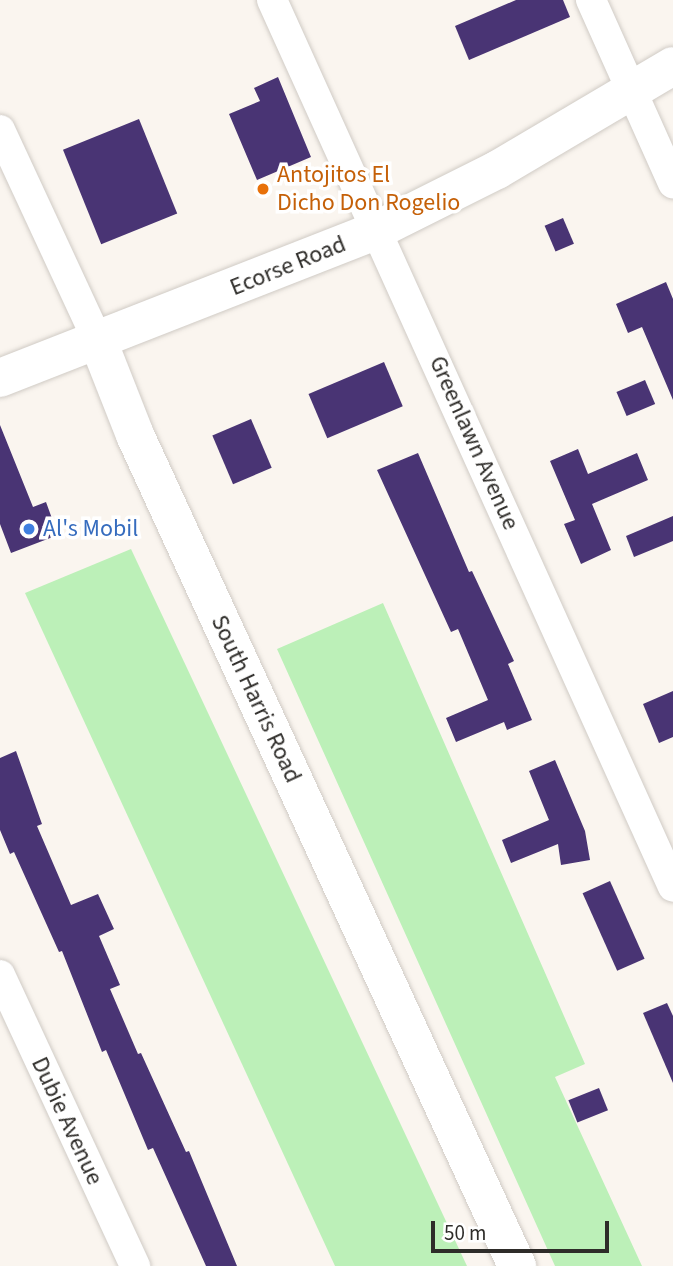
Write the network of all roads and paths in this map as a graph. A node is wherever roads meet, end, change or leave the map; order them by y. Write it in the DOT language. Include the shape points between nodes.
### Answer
graph roads {
  1 [pos="272,0"];
  2 [pos="591,0"];
  3 [pos="673,66"];
  4 [pos="633,92"];
  5 [pos="0,130"];
  6 [pos="673,183"];
  7 [pos="377,230"];
  8 [pos="98,341"];
  9 [pos="0,378"];
  10 [pos="673,887"];
  11 [pos="0,975"];
  12 [pos="135,1266"];
  13 [pos="517,1266"];
  1 -- 7 [label="street, Greenlawn Avenue"];
  2 -- 4 [label="street"];
  3 -- 4 [label="main road, Ecorse Road"];
  4 -- 6 [label="street"];
  4 -- 7 [label="main road, Ecorse Road" via="497,170"];
  5 -- 8 [label="street, South Harris Road"];
  7 -- 8 [label="main road, Ecorse Road"];
  7 -- 10 [label="street, Greenlawn Avenue"];
  8 -- 9 [label="main road, Ecorse Road"];
  8 -- 13 [label="main road, South Harris Road" via="135,435"];
  11 -- 12 [label="street, Dubie Avenue"];
}
